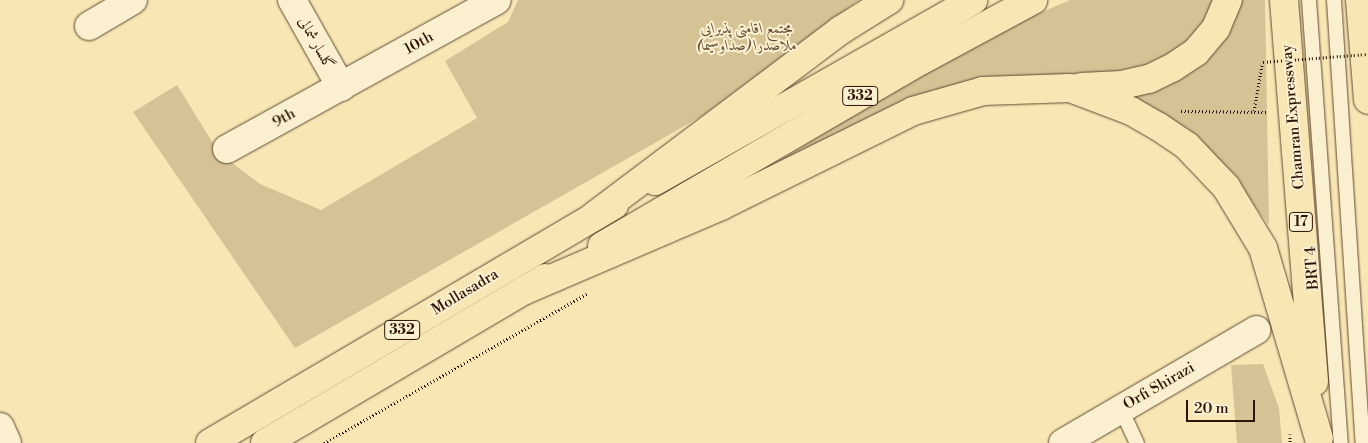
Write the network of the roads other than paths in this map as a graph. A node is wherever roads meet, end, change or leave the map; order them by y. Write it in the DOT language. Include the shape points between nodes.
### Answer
graph roads {
  1 [pos="132,0"];
  2 [pos="292,0"];
  3 [pos="497,0"];
  4 [pos="889,0"];
  5 [pos="973,0"];
  6 [pos="1228,0"];
  7 [pos="1284,0"];
  8 [pos="1309,0"];
  9 [pos="1334,0"];
  10 [pos="1360,0"];
  11 [pos="1023,5"];
  12 [pos="89,26"];
  13 [pos="340,87"];
  14 [pos="1070,88"];
  15 [pos="1368,100"];
  16 [pos="227,149"];
  17 [pos="594,216"];
  18 [pos="525,290"];
  19 [pos="1256,330"];
  20 [pos="1121,409"];
  21 [pos="0,427"];
  22 [pos="1326,441"];
  23 [pos="6,443"];
  24 [pos="210,443"];
  25 [pos="265,443"];
  26 [pos="1063,443"];
  27 [pos="1137,443"];
  28 [pos="1363,443"];
  1 -- 12 [label="street"];
  2 -- 13 [label="street, گلسار شمالی"];
  3 -- 13 [label="street, 10th"];
  4 -- 17 [label="main road" via="841,30"];
  5 -- 17 [label="main road, Mollasadra / 332"];
  6 -- 14 [label="main road" via="1216,28 1196,52 1172,68 1149,80"];
  7 -- 22 [label="main road, Chamran Expressway / 17"];
  8 -- 22 [label="lane, BRT 4"];
  9 -- 28 [label="lane"];
  10 -- 15 [label="main road"];
  11 -- 18 [label="main road, Mollasadra / 332" via="911,66 708,187"];
  13 -- 16 [label="street, 9th"];
  14 -- 18 [label="main road" via="983,91 913,111 721,206"];
  14 -- 22 [label="main road" via="1131,111 1159,127 1187,146 1226,187 1263,248"];
  17 -- 24 [label="main road, Mollasadra / 332"];
  18 -- 25 [label="main road, Mollasadra / 332"];
  19 -- 20 [label="street, Orfi Shirazi"];
  20 -- 26 [label="street, Orfi Shirazi"];
  20 -- 27 [label="lane"];
  21 -- 23 [label="street"];
}
